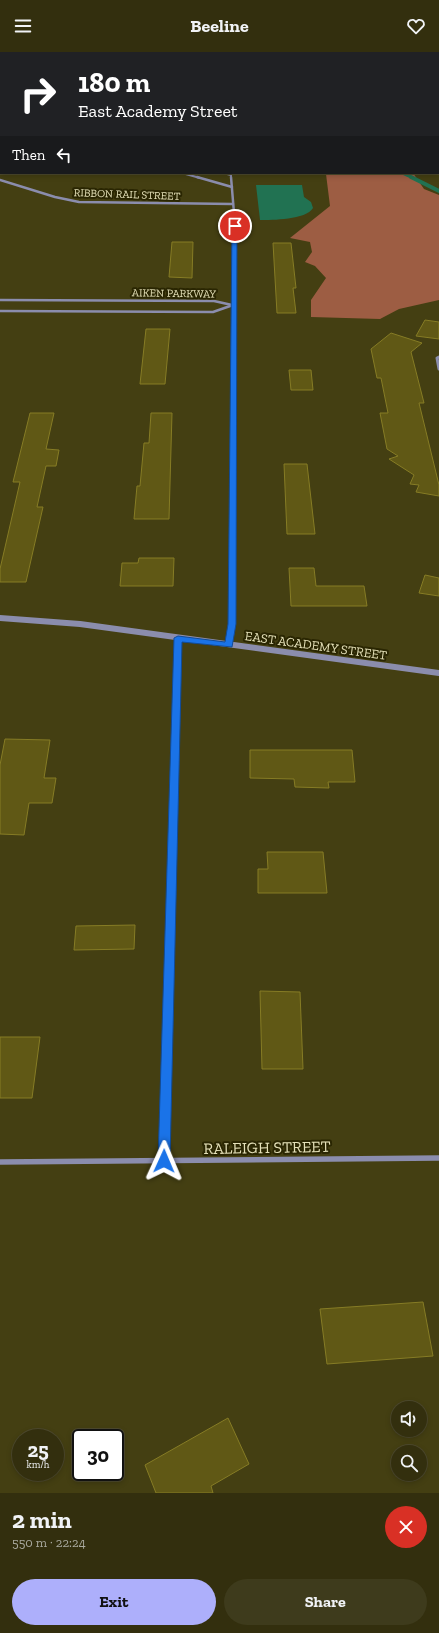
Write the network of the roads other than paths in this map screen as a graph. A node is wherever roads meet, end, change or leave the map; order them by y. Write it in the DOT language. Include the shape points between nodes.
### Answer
graph roads {
  1 [pos="186,174"];
  2 [pos="226,174"];
  3 [pos="231,175"];
  4 [pos="0,180"];
  5 [pos="232,187"];
  6 [pos="233,204"];
  7 [pos="0,300"];
  8 [pos="233,306"];
  9 [pos="0,311"];
  10 [pos="439,357"];
  11 [pos="439,369"];
  12 [pos="0,618"];
  13 [pos="178,638"];
  14 [pos="229,645"];
  15 [pos="439,673"];
  16 [pos="439,1158"];
  17 [pos="164,1161"];
  18 [pos="0,1162"];
  1 -- 5 [label="street"];
  2 -- 3 [label="street"];
  3 -- 5 [label="street"];
  4 -- 6 [label="street, RIBBON RAIL STREET" via="79,202"];
  5 -- 6 [label="street"];
  6 -- 8 [label="street" via="236,237"];
  7 -- 8 [label="street, AIKEN PARKWAY" via="214,300"];
  8 -- 9 [label="street, AIKEN PARKWAY" via="213,312"];
  8 -- 14 [label="street" via="232,616"];
  10 -- 11 [label="street"];
  12 -- 13 [label="street, EAST ACADEMY STREET" via="72,624"];
  13 -- 14 [label="street, EAST ACADEMY STREET"];
  13 -- 17 [label="street"];
  14 -- 15 [label="street, EAST ACADEMY STREET"];
  16 -- 17 [label="street, RALEIGH STREET"];
  17 -- 18 [label="street, RALEIGH STREET"];
}
